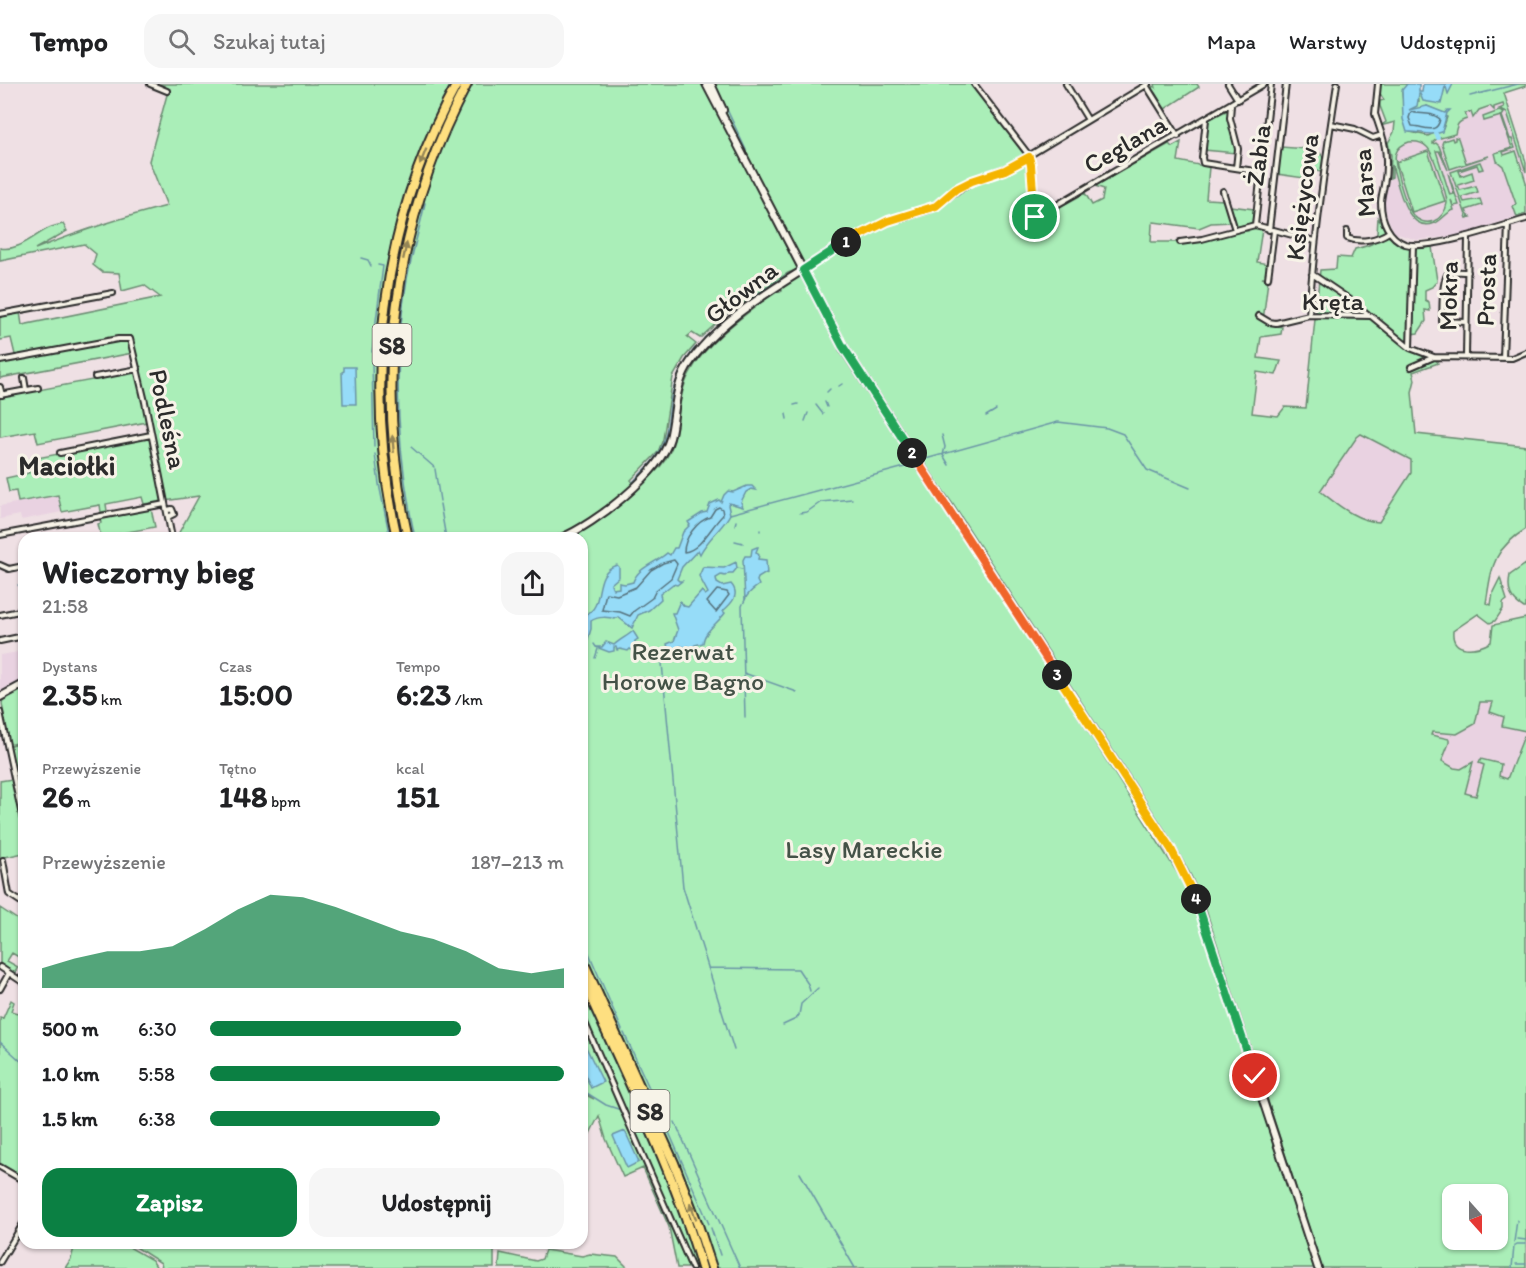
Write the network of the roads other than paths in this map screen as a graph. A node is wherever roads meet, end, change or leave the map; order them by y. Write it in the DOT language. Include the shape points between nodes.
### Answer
graph roads {
  1 [pos="150,84"];
  2 [pos="457,84"];
  3 [pos="467,84"];
  4 [pos="706,84"];
  5 [pos="711,84"];
  6 [pos="974,84"];
  7 [pos="1066,84"];
  8 [pos="1147,84"];
  9 [pos="1228,84"];
  10 [pos="1264,84"];
  11 [pos="1271,84"];
  12 [pos="1286,84"];
  13 [pos="1337,84"];
  14 [pos="1378,84"];
  15 [pos="167,92"];
  16 [pos="1238,100"];
  17 [pos="1231,105"];
  18 [pos="1206,119"];
  19 [pos="1088,120"];
  20 [pos="1331,124"];
  21 [pos="1382,135"];
  22 [pos="1178,136"];
  23 [pos="741,152"];
  24 [pos="1029,157"];
  25 [pos="1236,168"];
  26 [pos="1261,172"];
  27 [pos="1222,191"];
  28 [pos="1526,219"];
  29 [pos="1508,224"];
  30 [pos="1255,225"];
  31 [pos="1235,230"];
  32 [pos="1272,231"];
  33 [pos="1347,231"];
  34 [pos="1389,232"];
  35 [pos="1468,236"];
  36 [pos="1315,241"];
  37 [pos="1180,242"];
  38 [pos="1413,245"];
  39 [pos="803,270"];
  40 [pos="1468,272"];
  41 [pos="1312,274"];
  42 [pos="1268,278"];
  43 [pos="113,292"];
  44 [pos="0,314"];
  45 [pos="1309,315"];
  46 [pos="1259,316"];
  47 [pos="1371,316"];
  48 [pos="1466,322"];
  49 [pos="1410,348"];
  50 [pos="1526,352"];
  51 [pos="1434,357"];
  52 [pos="1466,357"];
  53 [pos="1503,358"];
  54 [pos="0,361"];
  55 [pos="1411,367"];
  56 [pos="138,369"];
  57 [pos="95,377"];
  58 [pos="24,378"];
  59 [pos="0,387"];
  60 [pos="38,387"];
  61 [pos="26,390"];
  62 [pos="1,395"];
  63 [pos="151,435"];
  64 [pos="60,453"];
  65 [pos="165,503"];
  66 [pos="24,528"];
  67 [pos="171,532"];
  68 [pos="396,532"];
  69 [pos="407,532"];
  70 [pos="575,532"];
  71 [pos="0,535"];
  72 [pos="0,565"];
  73 [pos="18,567"];
  74 [pos="18,611"];
  75 [pos="0,615"];
  76 [pos="18,637"];
  77 [pos="0,641"];
  78 [pos="18,687"];
  79 [pos="0,697"];
  80 [pos="0,712"];
  81 [pos="18,797"];
  82 [pos="3,860"];
  83 [pos="18,900"];
  84 [pos="0,967"];
  85 [pos="588,972"];
  86 [pos="9,973"];
  87 [pos="18,979"];
  88 [pos="0,989"];
  89 [pos="588,991"];
  90 [pos="588,1030"];
  91 [pos="0,1167"];
  92 [pos="18,1178"];
  93 [pos="18,1232"];
  94 [pos="0,1262"];
  95 [pos="712,1267"];
  96 [pos="692,1268"];
  97 [pos="702,1268"];
  98 [pos="1318,1268"];
  1 -- 15 [label="street"];
  2 -- 68 [label="highway, S8, one-way" via="417,171 391,266 384,314 380,407 384,462"];
  69 -- 3 [label="highway, S8, one-way" via="392,438 394,324 413,219 441,138"];
  4 -- 23 [label="main road"];
  5 -- 23 [label="main road"];
  6 -- 24 [label="street"];
  7 -- 19 [label="street"];
  8 -- 19 [label="street, Główna"];
  8 -- 22 [label="street"];
  9 -- 16 [label="street"];
  10 -- 16 [label="street, Ceglana"];
  11 -- 26 [label="street"];
  12 -- 32 [label="street, Żabia"];
  13 -- 20 [label="street, Księżycowa"];
  14 -- 21 [label="street" via="1375,114"];
  16 -- 17 [label="street, Ceglana"];
  17 -- 18 [label="street, Ceglana"];
  17 -- 25 [label="street" via="1230,118 1238,149"];
  18 -- 22 [label="street, Ceglana"];
  18 -- 25 [label="street" via="1202,161"];
  19 -- 24 [label="street, Główna"];
  20 -- 21 [label="street, Marsa" via="1373,138"];
  20 -- 36 [label="street, Księżycowa"];
  21 -- 34 [label="street, Marsa" via="1386,156 1381,206"];
  22 -- 24 [label="street, Ceglana" via="1035,217"];
  23 -- 39 [label="main road"];
  24 -- 39 [label="street, Główna" via="956,189 936,206 888,221 860,235"];
  25 -- 26 [label="street"];
  26 -- 30 [label="street"];
  27 -- 31 [label="street"];
  28 -- 29 [label="street"];
  29 -- 35 [label="street"];
  29 -- 53 [label="street, Prosta"];
  30 -- 31 [label="street"];
  30 -- 32 [label="street"];
  31 -- 37 [label="street"];
  32 -- 36 [label="street"];
  32 -- 42 [label="street, Żabia"];
  33 -- 34 [label="street" via="1347,238 1364,241"];
  34 -- 38 [label="street, Marsa"];
  35 -- 38 [label="street"];
  35 -- 40 [label="street, Mokra"];
  36 -- 41 [label="street, Księżycowa"];
  38 -- 49 [label="street"];
  39 -- 70 [label="main road, Główna" via="745,309 693,358 677,390 669,439 660,459 604,513"];
  39 -- 98 [label="main road" via="859,372 1155,823 1187,879"];
  40 -- 48 [label="street, Mokra"];
  40 -- 48 [label="street" via="1449,273 1443,285 1442,321"];
  41 -- 45 [label="street, Księżycowa"];
  41 -- 47 [label="street"];
  43 -- 44 [label="street"];
  45 -- 46 [label="street, Kręta" via="1276,323"];
  45 -- 47 [label="street, Kręta"];
  47 -- 49 [label="street, Kręta"];
  48 -- 52 [label="street, Mokra"];
  49 -- 51 [label="street, Kręta"];
  50 -- 53 [label="street"];
  51 -- 52 [label="street"];
  51 -- 55 [label="street"];
  52 -- 53 [label="street"];
  54 -- 56 [label="street, Podleśna" via="128,338"];
  56 -- 57 [label="street"];
  56 -- 63 [label="street, Podleśna"];
  58 -- 61 [label="street"];
  59 -- 62 [label="street"];
  60 -- 61 [label="street"];
  61 -- 62 [label="street"];
  63 -- 64 [label="street"];
  63 -- 65 [label="street, Podleśna"];
  65 -- 66 [label="street"];
  65 -- 67 [label="street, Podleśna"];
  65 -- 71 [label="street, Podleśna"];
  72 -- 73 [label="street"];
  74 -- 75 [label="street"];
  76 -- 77 [label="street"];
  78 -- 79 [label="main road"];
  80 -- 81 [label="street"];
  82 -- 83 [label="street" via="9,894"];
  84 -- 86 [label="street"];
  95 -- 85 [label="highway, S8, one-way" via="674,1163"];
  86 -- 87 [label="street"];
  86 -- 88 [label="street"];
  89 -- 97 [label="highway, S8" via="667,1168"];
  90 -- 96 [label="street"];
  91 -- 92 [label="street"];
  93 -- 94 [label="street"];
}
